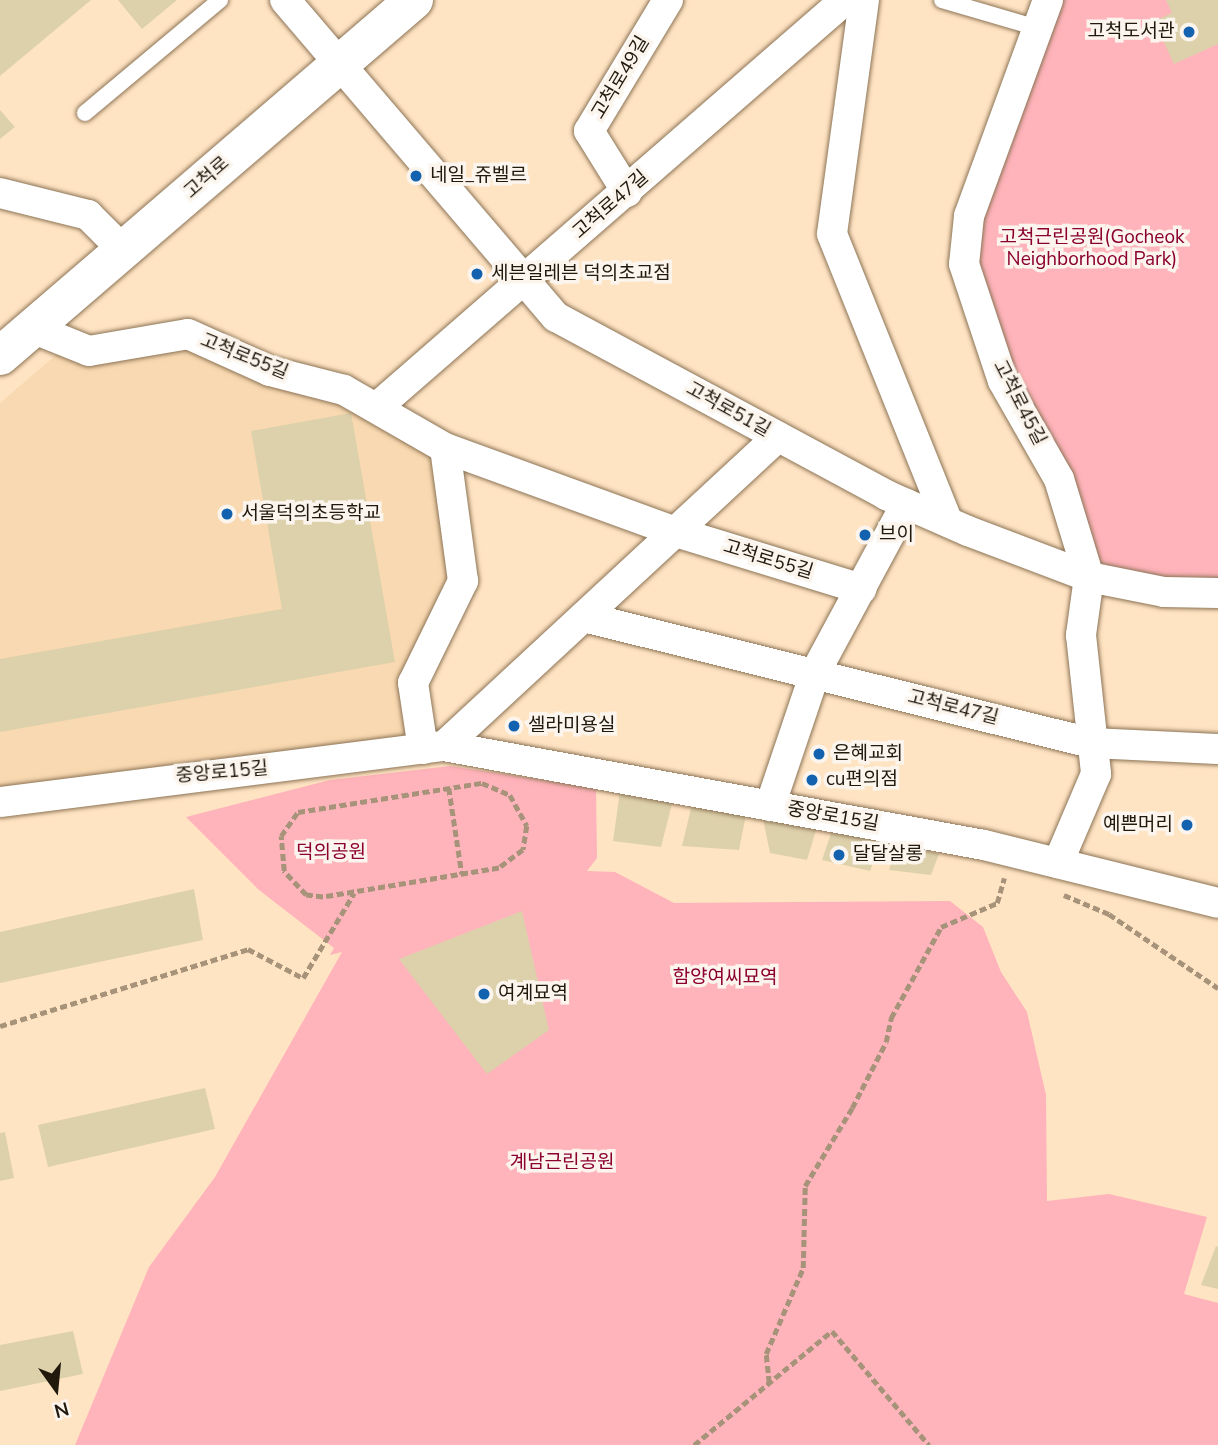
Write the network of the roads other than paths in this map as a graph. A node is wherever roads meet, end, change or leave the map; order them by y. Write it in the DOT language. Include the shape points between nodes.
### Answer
graph roads {
  1 [pos="220,0"];
  2 [pos="285,0"];
  3 [pos="414,0"];
  4 [pos="668,0"];
  5 [pos="845,0"];
  6 [pos="864,0"];
  7 [pos="942,0"];
  8 [pos="1048,0"];
  9 [pos="1038,28"];
  10 [pos="337,66"];
  11 [pos="85,113"];
  12 [pos="627,192"];
  13 [pos="0,193"];
  14 [pos="123,250"];
  15 [pos="524,280"];
  16 [pos="32,328"];
  17 [pos="0,356"];
  18 [pos="376,408"];
  19 [pos="778,437"];
  20 [pos="445,448"];
  21 [pos="906,504"];
  22 [pos="948,523"];
  23 [pos="676,532"];
  24 [pos="1089,577"];
  25 [pos="861,589"];
  26 [pos="1218,593"];
  27 [pos="584,617"];
  28 [pos="815,673"];
  29 [pos="1091,743"];
  30 [pos="434,747"];
  31 [pos="1218,749"];
  32 [pos="0,802"];
  33 [pos="770,806"];
  34 [pos="1057,878"];
  35 [pos="1218,903"];
  1 -- 11 [label="lane"];
  2 -- 10 [label="street, 고척로51길"];
  3 -- 10 [label="main road, 고척로"];
  4 -- 12 [label="street, 고척로49길" via="589,131"];
  5 -- 12 [label="street, 고척로47길"];
  6 -- 22 [label="street" via="832,234"];
  7 -- 9 [label="lane"];
  8 -- 9 [label="street, 고척로45길"];
  9 -- 24 [label="street, 고척로45길" via="969,216 964,264 1003,380 1059,478"];
  10 -- 14 [label="main road, 고척로"];
  10 -- 15 [label="street, 고척로51길"];
  12 -- 15 [label="street, 고척로47길"];
  13 -- 14 [label="street" via="88,215"];
  14 -- 16 [label="main road, 고척로"];
  15 -- 18 [label="street, 고척로47길"];
  15 -- 19 [label="street, 고척로51길" via="556,317"];
  16 -- 17 [label="main road, 고척로"];
  16 -- 18 [label="street, 고척로55길" via="89,351 188,334 270,371 344,390"];
  18 -- 20 [label="street, 고척로55길"];
  19 -- 21 [label="street, 고척로51길"];
  19 -- 23 [label="street"];
  20 -- 23 [label="street, 고척로55길"];
  20 -- 30 [label="street" via="463,581 412,683"];
  21 -- 22 [label="street, 고척로51길"];
  21 -- 25 [label="street"];
  22 -- 24 [label="street, 고척로51길"];
  23 -- 25 [label="street, 고척로55길"];
  23 -- 27 [label="street"];
  24 -- 26 [label="street, 고척로51길" via="1164,592"];
  24 -- 29 [label="street, 고척로45길" via="1080,635"];
  25 -- 28 [label="street"];
  27 -- 28 [label="street, 고척로47길"];
  27 -- 30 [label="street"];
  28 -- 29 [label="street, 고척로47길"];
  28 -- 33 [label="street"];
  29 -- 31 [label="street"];
  29 -- 34 [label="street, 고척로45길" via="1096,774"];
  30 -- 32 [label="street, 중앙로15길"];
  30 -- 33 [label="street, 중앙로15길"];
  33 -- 34 [label="street, 중앙로15길"];
  34 -- 35 [label="street, 중앙로15길"];
}
